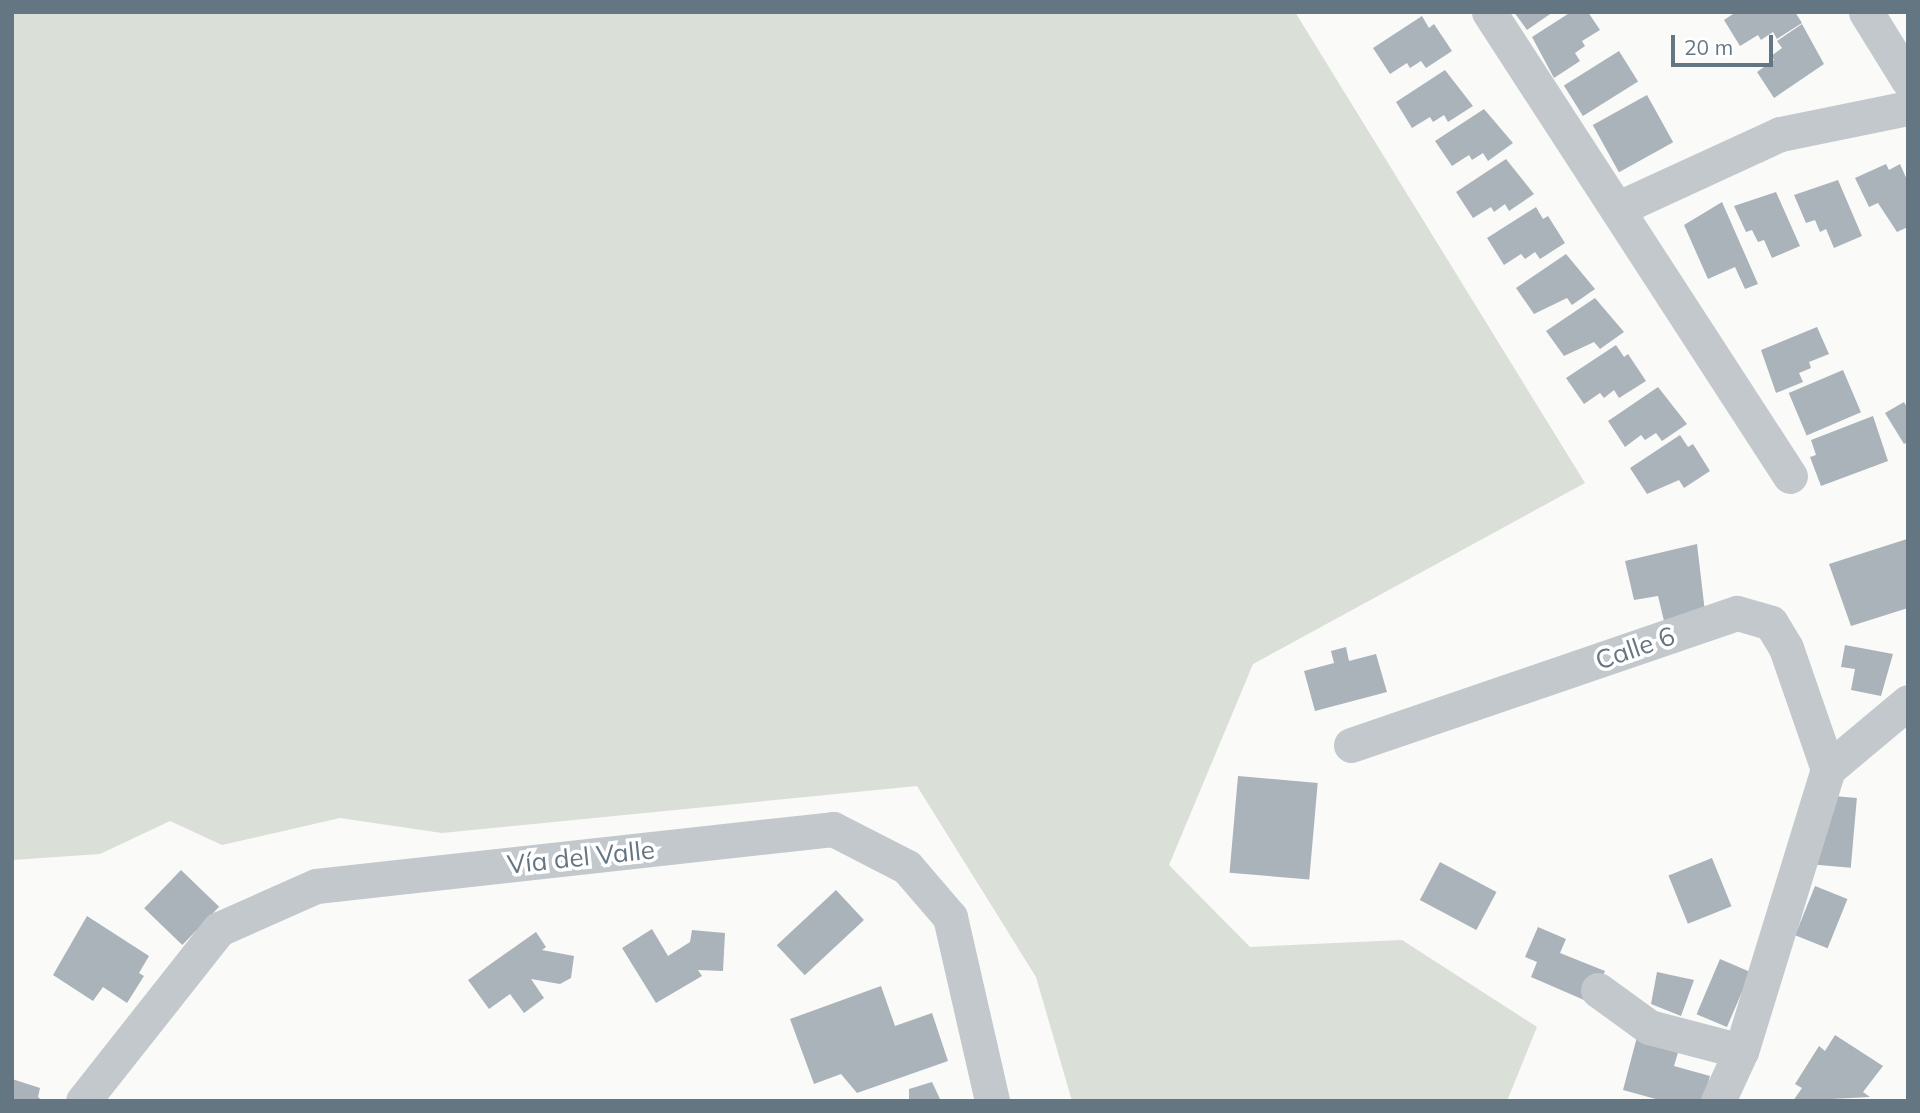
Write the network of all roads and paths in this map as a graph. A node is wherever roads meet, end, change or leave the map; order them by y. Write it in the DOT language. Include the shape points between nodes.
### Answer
graph roads {
  1 [pos="1489,12"];
  2 [pos="1866,12"];
  3 [pos="1908,80"];
  4 [pos="1908,108"];
  5 [pos="1619,208"];
  6 [pos="1790,475"];
  7 [pos="1908,702"];
  8 [pos="1351,744"];
  9 [pos="1828,769"];
  10 [pos="1598,990"];
  11 [pos="1741,1051"];
  12 [pos="83,1101"];
  13 [pos="992,1101"];
  14 [pos="1718,1101"];
  1 -- 5 [label="street"];
  2 -- 3 [label="street"];
  4 -- 5 [label="street" via="1780,134"];
  5 -- 6 [label="street"];
  7 -- 9 [label="street"];
  8 -- 9 [label="street, Calle 6" via="1737,613 1771,622 1786,648"];
  9 -- 11 [label="street"];
  10 -- 11 [label="street" via="1649,1027"];
  11 -- 14 [label="street"];
  12 -- 13 [label="street, Vía del Valle" via="219,929 316,886 832,829 907,867 950,917"];
}
